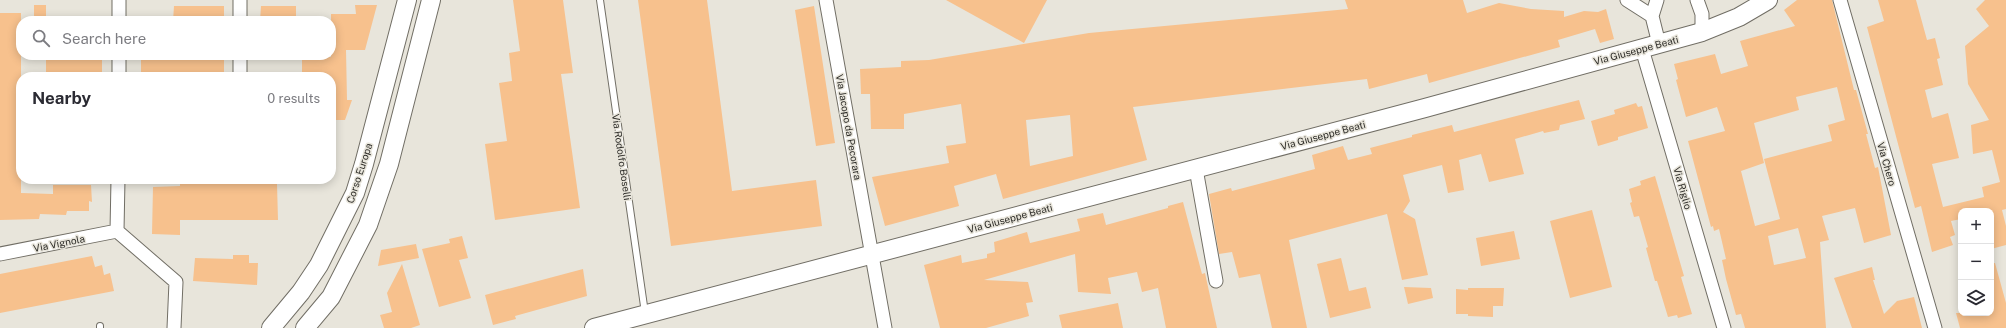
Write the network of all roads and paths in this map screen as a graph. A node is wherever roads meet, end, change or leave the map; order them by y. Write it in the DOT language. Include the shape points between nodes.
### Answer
graph roads {
  1 [pos="120,0"];
  2 [pos="240,0"];
  3 [pos="406,0"];
  4 [pos="431,0"];
  5 [pos="600,0"];
  6 [pos="826,0"];
  7 [pos="1627,0"];
  8 [pos="1657,0"];
  9 [pos="1697,0"];
  10 [pos="1768,0"];
  11 [pos="1840,0"];
  12 [pos="119,16"];
  13 [pos="240,16"];
  14 [pos="1652,16"];
  15 [pos="1702,32"];
  16 [pos="1659,44"];
  17 [pos="1642,48"];
  18 [pos="119,60"];
  19 [pos="240,60"];
  20 [pos="119,72"];
  21 [pos="240,72"];
  22 [pos="1196,169"];
  23 [pos="118,184"];
  24 [pos="117,231"];
  25 [pos="0,254"];
  26 [pos="872,254"];
  27 [pos="1216,281"];
  28 [pos="645,315"];
  29 [pos="311,325"];
  30 [pos="174,328"];
  31 [pos="271,328"];
  32 [pos="594,328"];
  33 [pos="885,328"];
  34 [pos="1724,328"];
  35 [pos="1935,328"];
  1 -- 12 [label="street"];
  2 -- 13 [label="street"];
  3 -- 31 [label="street, Corso Europa" via="355,193 319,265 301,292"];
  4 -- 29 [label="street" via="389,164 373,212 331,297"];
  5 -- 28 [label="lane, Via Rodolfo Boselli"];
  6 -- 26 [label="street, Via Jacopo da Pecorara"];
  7 -- 14 [label="street"];
  8 -- 14 [label="street"];
  9 -- 15 [label="street" via="1702,14"];
  10 -- 15 [label="street, Via Giuseppe Beati" via="1739,17"];
  11 -- 35 [label="street, Via Chero"];
  14 -- 16 [label="street"];
  15 -- 16 [label="street, Via Giuseppe Beati"];
  16 -- 17 [label="street, Via Giuseppe Beati"];
  17 -- 22 [label="street, Via Giuseppe Beati"];
  17 -- 34 [label="street, Via Riglio"];
  18 -- 20 [label="street"];
  19 -- 21 [label="street"];
  22 -- 26 [label="street, Via Giuseppe Beati"];
  22 -- 27 [label="street"];
  23 -- 24 [label="street"];
  24 -- 25 [label="street, Via Vignola"];
  24 -- 30 [label="street" via="176,282"];
  26 -- 28 [label="street"];
  26 -- 33 [label="street, Via Jacopo da Pecorara"];
  28 -- 32 [label="street"];
}
